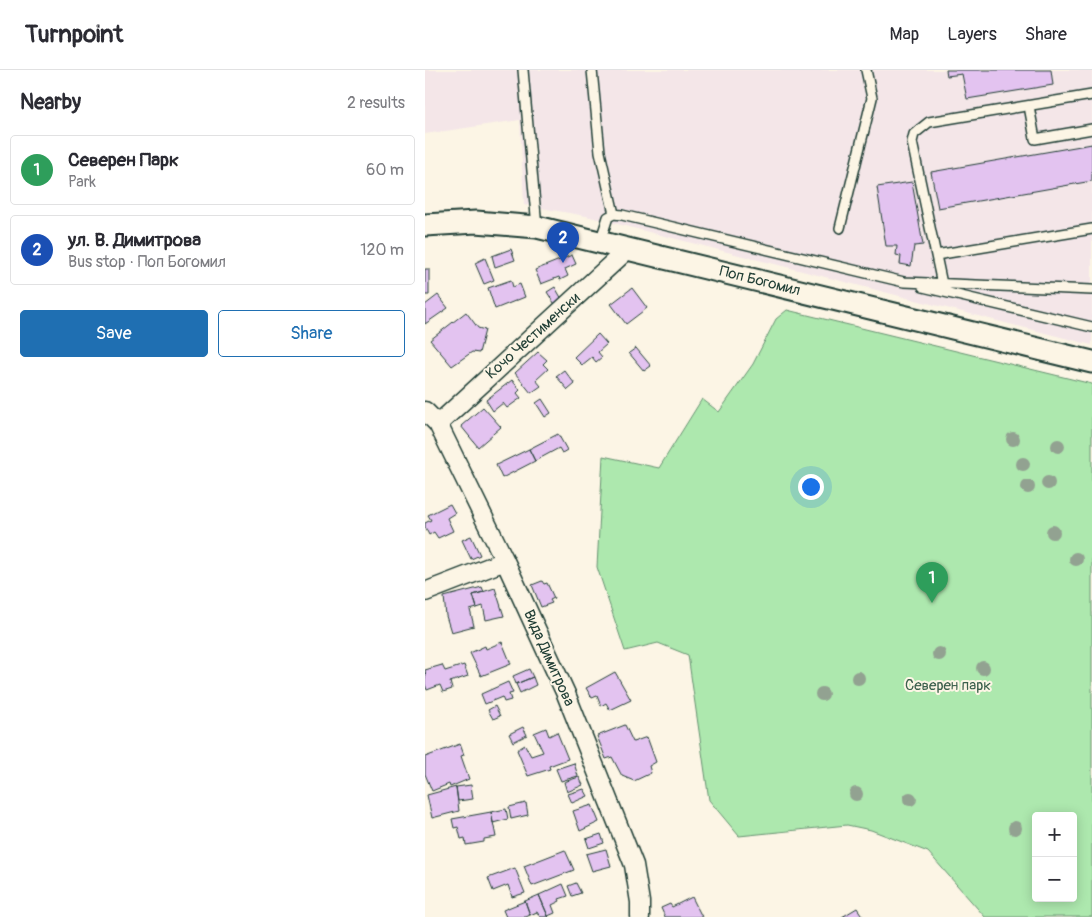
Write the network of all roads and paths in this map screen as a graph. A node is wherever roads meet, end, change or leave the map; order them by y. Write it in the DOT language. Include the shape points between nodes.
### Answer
graph roads {
  1 [pos="523,70"];
  2 [pos="592,70"];
  3 [pos="866,70"];
  4 [pos="1092,95"];
  5 [pos="1029,106"];
  6 [pos="1092,130"];
  7 [pos="614,214"];
  8 [pos="425,225"];
  9 [pos="537,227"];
  10 [pos="840,228"];
  11 [pos="1092,229"];
  12 [pos="599,242"];
  13 [pos="629,249"];
  14 [pos="936,255"];
  15 [pos="904,282"];
  16 [pos="942,284"];
  17 [pos="1092,290"];
  18 [pos="1092,327"];
  19 [pos="1092,362"];
  20 [pos="425,411"];
  21 [pos="438,424"];
  22 [pos="505,561"];
  23 [pos="425,592"];
  24 [pos="640,917"];
  1 -- 9 [label="lane"];
  2 -- 7 [label="lane" via="599,152"];
  3 -- 10 [label="lane" via="872,98"];
  4 -- 5 [label="lane"];
  5 -- 6 [label="lane" via="1035,139"];
  5 -- 14 [label="lane" via="929,122 914,134 912,142"];
  7 -- 12 [label="lane" via="608,218"];
  7 -- 15 [label="lane"];
  8 -- 9 [label="street, Поп Богомил" via="476,222"];
  9 -- 12 [label="street, Поп Богомил"];
  11 -- 14 [label="lane"];
  12 -- 13 [label="street, Поп Богомил"];
  13 -- 19 [label="street, Поп Богомил"];
  13 -- 21 [label="street, Кочо Честименски"];
  14 -- 16 [label="lane"];
  15 -- 16 [label="lane"];
  15 -- 18 [label="lane"];
  16 -- 17 [label="lane"];
  20 -- 21 [label="street, Вида Димитрова"];
  21 -- 22 [label="street, Вида Димитрова"];
  22 -- 23 [label="street"];
  22 -- 24 [label="street, Вида Димитрова" via="566,694 634,865"];
}
